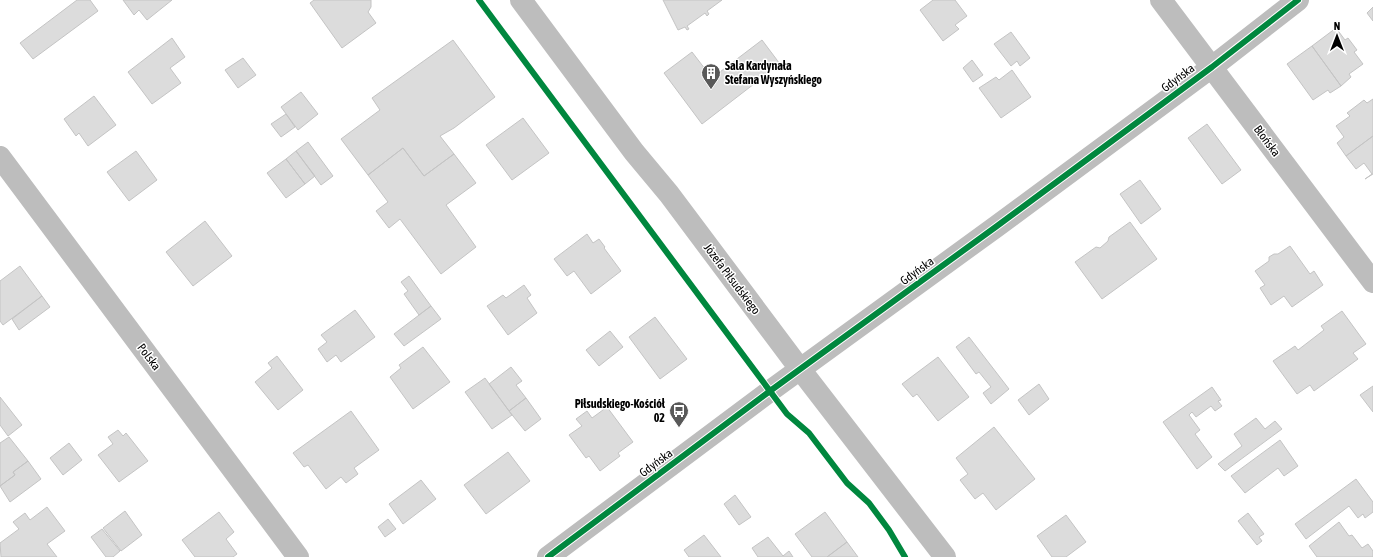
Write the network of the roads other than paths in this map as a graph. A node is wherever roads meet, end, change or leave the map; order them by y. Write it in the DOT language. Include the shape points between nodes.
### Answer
graph roads {
  1 [pos="521,0"];
  2 [pos="1161,0"];
  3 [pos="1298,0"];
  4 [pos="1212,67"];
  5 [pos="0,157"];
  6 [pos="1373,282"];
  7 [pos="800,369"];
  8 [pos="298,557"];
  9 [pos="548,557"];
  10 [pos="945,557"];
  1 -- 7 [label="street, Józefa Piłsudskiego"];
  2 -- 4 [label="street, Błońska"];
  3 -- 4 [label="street, Gdyńska"];
  4 -- 6 [label="street, Błońska"];
  4 -- 7 [label="street, Gdyńska"];
  5 -- 8 [label="street, Polska"];
  7 -- 9 [label="street, Gdyńska"];
  7 -- 10 [label="street, Józefa Piłsudskiego"];
}
